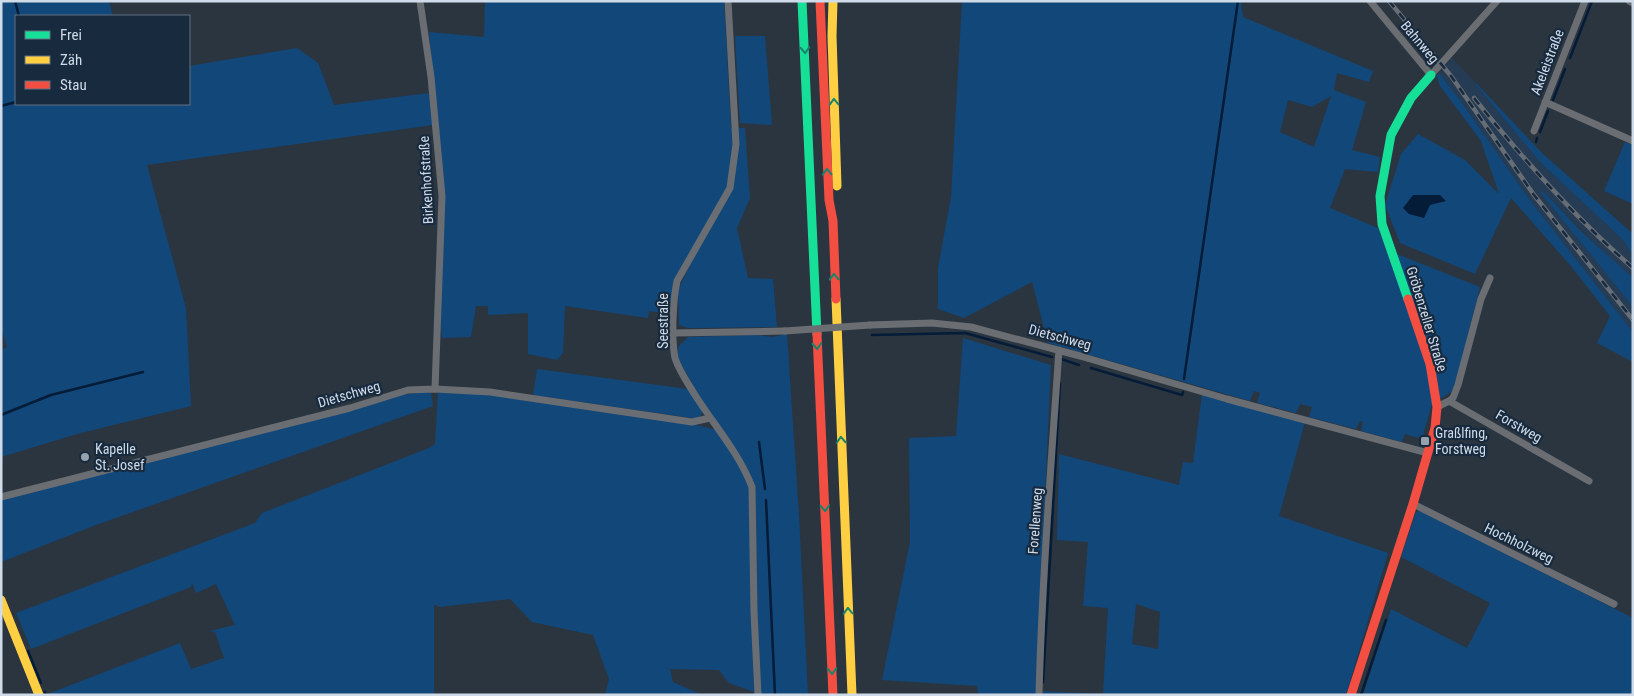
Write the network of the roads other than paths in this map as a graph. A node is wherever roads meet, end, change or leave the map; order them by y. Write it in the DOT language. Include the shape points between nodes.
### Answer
graph roads {
  1 [pos="420,1"];
  2 [pos="728,1"];
  3 [pos="802,1"];
  4 [pos="820,1"];
  5 [pos="833,1"];
  6 [pos="1370,1"];
  7 [pos="1497,1"];
  8 [pos="1584,1"];
  9 [pos="1432,75"];
  10 [pos="1545,102"];
  11 [pos="1534,131"];
  12 [pos="1633,141"];
  13 [pos="833,221"];
  14 [pos="1490,278"];
  15 [pos="674,333"];
  16 [pos="1059,350"];
  17 [pos="435,388"];
  18 [pos="1449,401"];
  19 [pos="1437,407"];
  20 [pos="710,418"];
  21 [pos="1428,453"];
  22 [pos="1589,481"];
  23 [pos="1,497"];
  24 [pos="1413,504"];
  25 [pos="1,600"];
  26 [pos="1614,604"];
  27 [pos="39,695"];
  28 [pos="758,695"];
  29 [pos="833,695"];
  30 [pos="852,695"];
  31 [pos="1039,695"];
  32 [pos="1351,695"];
  1 -- 17 [label="street, Birkenhofstraße" via="442,196"];
  2 -- 15 [label="street, Seestraße" via="736,144 730,188 677,281"];
  3 -- 29 [label="main road, one-way"];
  13 -- 4 [label="main road, one-way" via="829,200"];
  13 -- 5 [label="main road, one-way" via="837,200"];
  6 -- 9 [label="street, Bahnweg"];
  7 -- 9 [label="street"];
  8 -- 10 [label="street, Akeleistraße"];
  9 -- 19 [label="main road, Gröbenzeller Straße" via="1411,98 1391,135 1380,196 1382,224 1430,364"];
  10 -- 11 [label="street, Akeleistraße"];
  10 -- 12 [label="street"];
  30 -- 13 [label="main road, one-way"];
  14 -- 18 [label="street, Gröbenzeller Straße" via="1481,299 1458,385"];
  15 -- 16 [label="street, Dietschweg, bridge" via="932,323 971,326"];
  15 -- 20 [label="street, Seestraße" via="675,357 682,374"];
  16 -- 21 [label="street, Dietschweg"];
  16 -- 31 [label="street, Forellenweg"];
  17 -- 20 [label="street, Dietschweg" via="490,392 692,422"];
  17 -- 23 [label="street, Dietschweg" via="408,390 350,408"];
  18 -- 19 [label="street"];
  18 -- 22 [label="street, Forstweg"];
  19 -- 21 [label="main road, Gröbenzeller Straße"];
  20 -- 28 [label="street, Seestraße" via="745,469 752,487"];
  21 -- 24 [label="main road, Gröbenzeller Straße"];
  24 -- 26 [label="street, Hochholzweg"];
  24 -- 32 [label="main road, Gröbenzeller Straße"];
  25 -- 27 [label="main road"];
}
